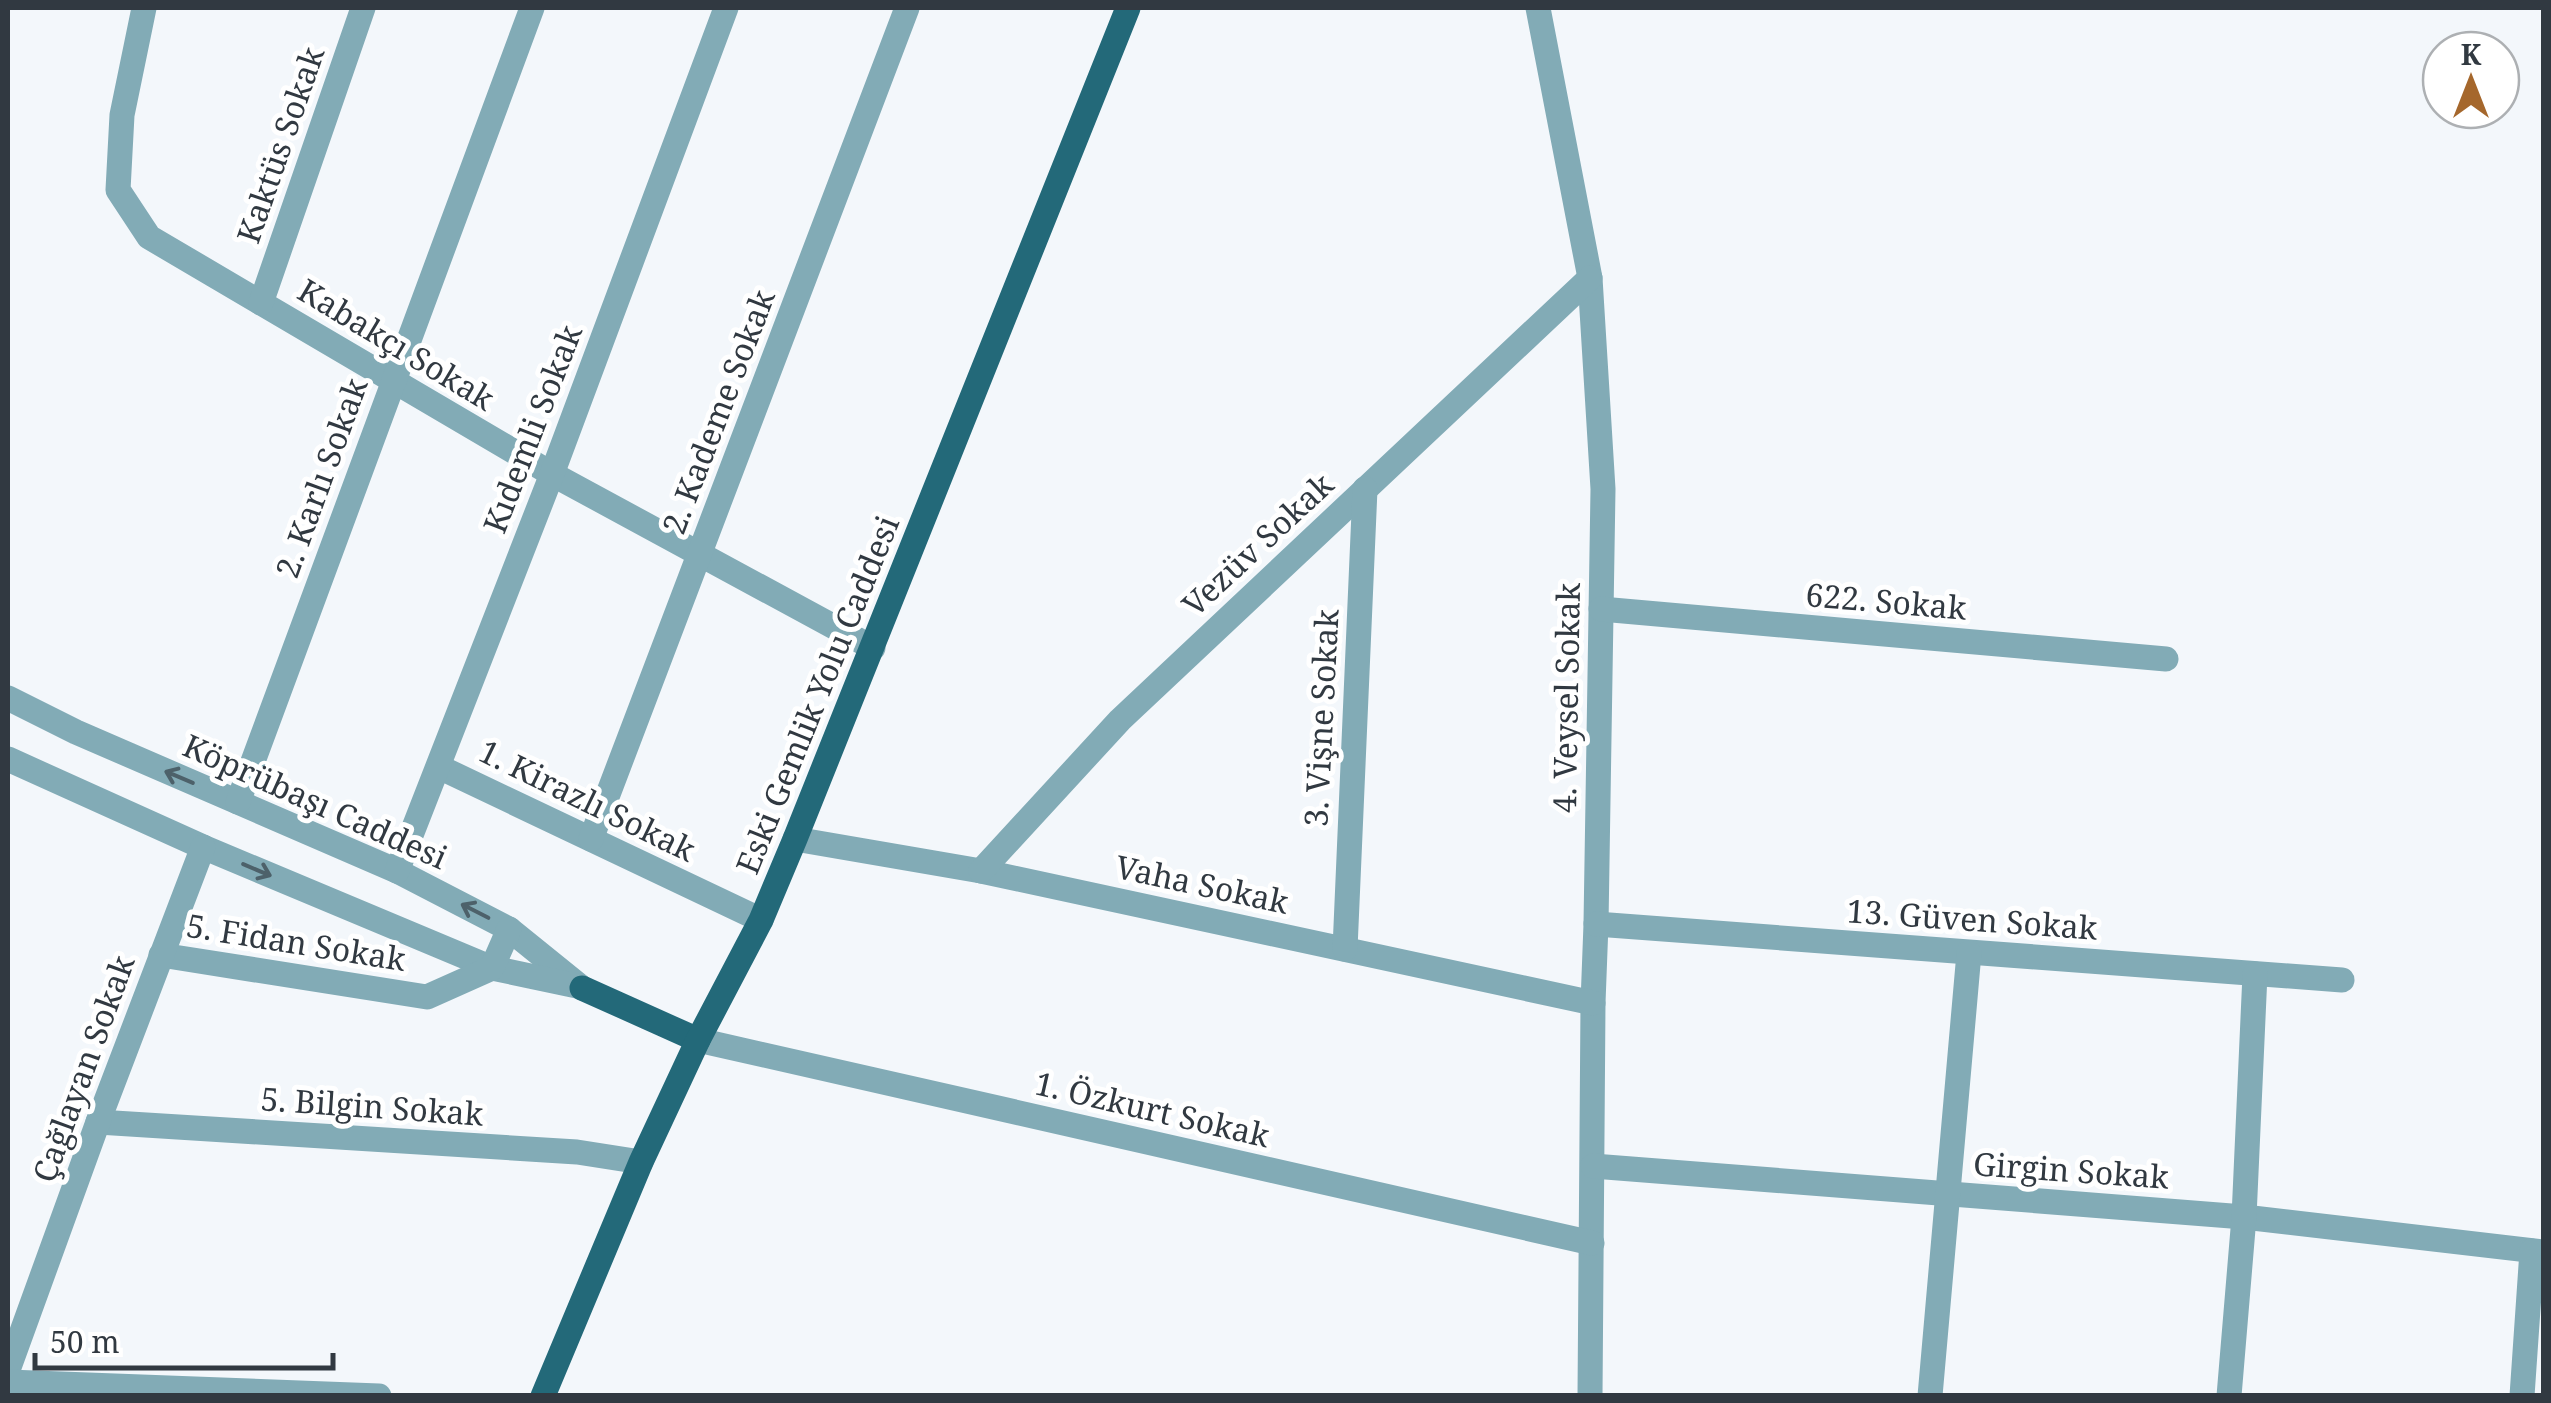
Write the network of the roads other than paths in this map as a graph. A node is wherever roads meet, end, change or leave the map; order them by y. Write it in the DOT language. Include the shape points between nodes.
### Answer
graph roads {
  1 [pos="144,8"];
  2 [pos="363,8"];
  3 [pos="532,8"];
  4 [pos="726,8"];
  5 [pos="907,8"];
  6 [pos="1538,8"];
  7 [pos="1121,10"];
  8 [pos="1590,278"];
  9 [pos="261,303"];
  10 [pos="392,381"];
  11 [pos="552,474"];
  12 [pos="1365,490"];
  13 [pos="700,553"];
  14 [pos="1601,609"];
  15 [pos="873,648"];
  16 [pos="2166,659"];
  17 [pos="8,698"];
  18 [pos="8,760"];
  19 [pos="439,766"];
  20 [pos="238,802"];
  21 [pos="591,839"];
  22 [pos="795,839"];
  23 [pos="202,847"];
  24 [pos="982,871"];
  25 [pos="397,872"];
  26 [pos="761,920"];
  27 [pos="1596,924"];
  28 [pos="508,929"];
  29 [pos="1344,948"];
  30 [pos="1969,952"];
  31 [pos="161,954"];
  32 [pos="492,968"];
  33 [pos="2255,974"];
  34 [pos="2342,980"];
  35 [pos="582,988"];
  36 [pos="1593,1003"];
  37 [pos="698,1040"];
  38 [pos="98,1122"];
  39 [pos="641,1162"];
  40 [pos="1593,1166"];
  41 [pos="1946,1194"];
  42 [pos="2244,1217"];
  43 [pos="1592,1244"];
  44 [pos="2538,1252"];
  45 [pos="8,1370"];
  46 [pos="8,1382"];
  47 [pos="379,1396"];
  48 [pos="543,1396"];
  49 [pos="1590,1396"];
  50 [pos="1930,1396"];
  51 [pos="2228,1396"];
  52 [pos="2522,1396"];
  1 -- 9 [label="street, Kabakçı Sokak" via="122,115 118,190 149,237"];
  2 -- 9 [label="street, Kaktüs Sokak"];
  3 -- 10 [label="street, 2. Karlı Sokak"];
  4 -- 11 [label="street, Kıdemli Sokak"];
  5 -- 13 [label="street, 2. Kademe Sokak"];
  6 -- 8 [label="street, 4. Veysel Sokak"];
  7 -- 15 [label="main road, Eski Gemlik Yolu Caddesi"];
  8 -- 12 [label="street, Vezüv Sokak"];
  8 -- 14 [label="street, 4. Veysel Sokak"];
  9 -- 10 [label="street, Kabakçı Sokak"];
  10 -- 11 [label="street, Kabakçı Sokak"];
  10 -- 20 [label="street, 2. Karlı Sokak"];
  11 -- 13 [label="street, Kabakçı Sokak"];
  11 -- 19 [label="street, Kıdemli Sokak"];
  12 -- 24 [label="street, Vezüv Sokak" via="1120,720"];
  12 -- 29 [label="street, 3. Vişne Sokak"];
  13 -- 15 [label="street, Kabakçı Sokak"];
  13 -- 21 [label="street, 2. Kademe Sokak"];
  14 -- 16 [label="street, 622. Sokak"];
  14 -- 27 [label="street, 4. Veysel Sokak"];
  15 -- 22 [label="main road, Eski Gemlik Yolu Caddesi"];
  20 -- 17 [label="street, Köprübaşı Caddesi, one-way"];
  18 -- 23 [label="street, Köprübaşı Caddesi"];
  19 -- 21 [label="street, 1. Kirazlı Sokak"];
  19 -- 25 [label="street, Kıdemli Sokak"];
  20 -- 25 [label="street, Köprübaşı Caddesi"];
  21 -- 26 [label="street, 1. Kirazlı Sokak"];
  22 -- 24 [label="street, Vaha Sokak"];
  22 -- 26 [label="main road, Eski Gemlik Yolu Caddesi"];
  23 -- 31 [label="street, Çağlayan Sokak"];
  23 -- 32 [label="street, Köprübaşı Caddesi, one-way"];
  24 -- 29 [label="street, Vaha Sokak"];
  28 -- 25 [label="street, Köprübaşı Caddesi, one-way"];
  26 -- 37 [label="main road, Eski Gemlik Yolu Caddesi"];
  27 -- 30 [label="street, 13. Güven Sokak"];
  27 -- 36 [label="street, 4. Veysel Sokak"];
  28 -- 32 [label="street"];
  28 -- 35 [label="street, Köprübaşı Caddesi"];
  29 -- 36 [label="street, Vaha Sokak"];
  30 -- 33 [label="street, 13. Güven Sokak"];
  30 -- 41 [label="street"];
  31 -- 32 [label="street, 5. Fidan Sokak" via="427,997"];
  31 -- 38 [label="street, Çağlayan Sokak"];
  32 -- 35 [label="street, Köprübaşı Caddesi"];
  33 -- 34 [label="street, 13. Güven Sokak"];
  33 -- 42 [label="street"];
  35 -- 37 [label="main road, Köprübaşı Caddesi"];
  36 -- 40 [label="street, 4. Veysel Sokak"];
  37 -- 39 [label="main road, Eski Gemlik Yolu Caddesi"];
  37 -- 43 [label="street, 1. Özkurt Sokak"];
  38 -- 39 [label="street, 5. Bilgin Sokak" via="577,1152"];
  38 -- 45 [label="street, Çağlayan Sokak"];
  39 -- 48 [label="main road, Eski Gemlik Yolu Caddesi"];
  40 -- 41 [label="street, Girgin Sokak"];
  40 -- 43 [label="street, 4. Veysel Sokak"];
  41 -- 42 [label="street, Girgin Sokak"];
  41 -- 50 [label="street"];
  42 -- 44 [label="street, Girgin Sokak"];
  42 -- 51 [label="street"];
  43 -- 49 [label="street, 4. Veysel Sokak"];
  44 -- 52 [label="street"];
  46 -- 47 [label="street"];
}
